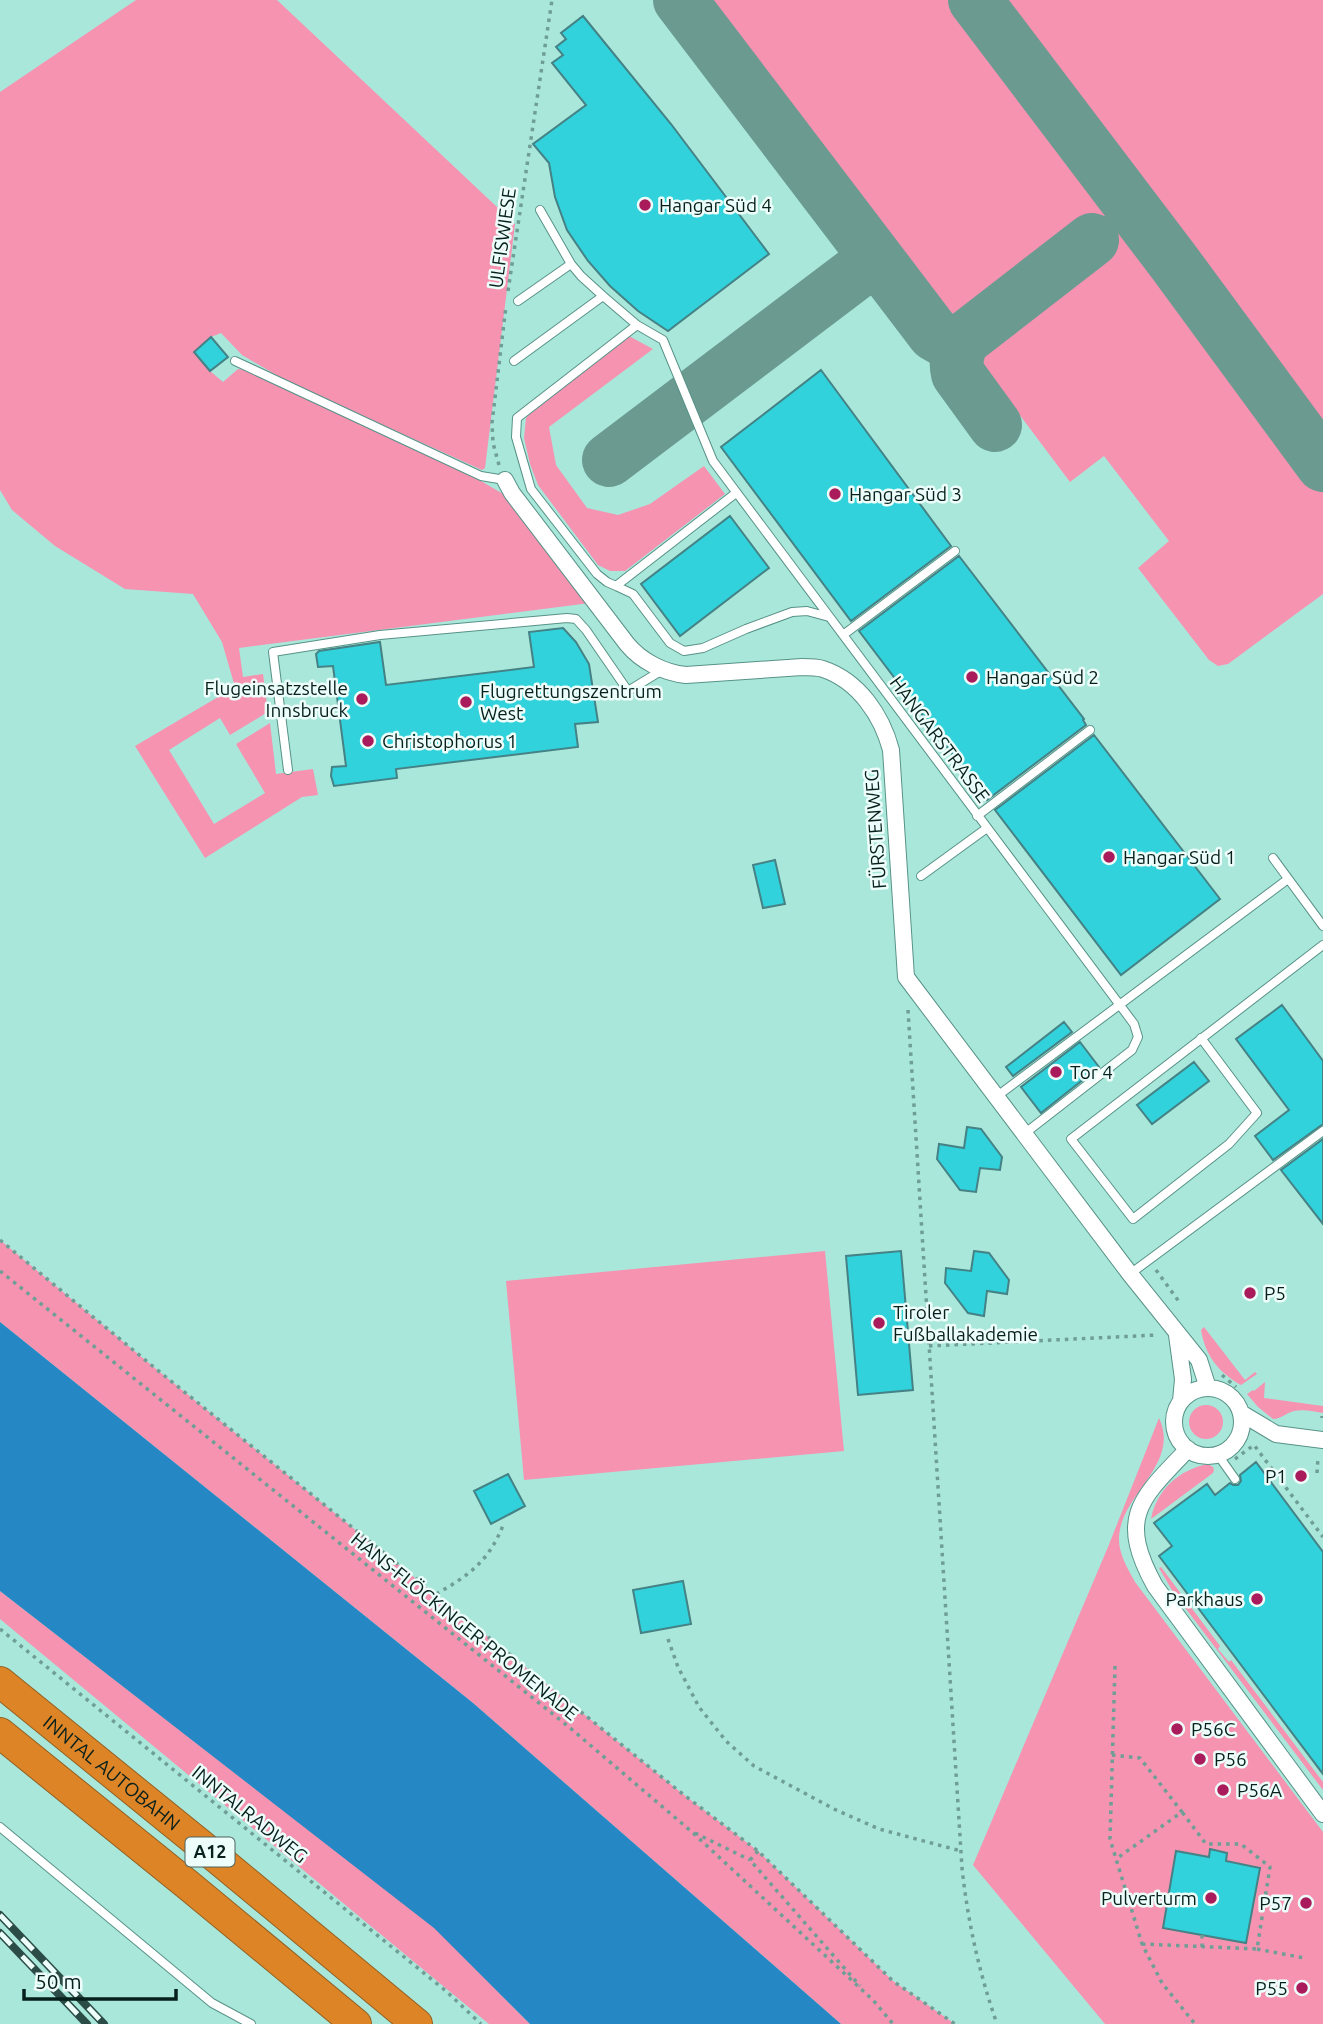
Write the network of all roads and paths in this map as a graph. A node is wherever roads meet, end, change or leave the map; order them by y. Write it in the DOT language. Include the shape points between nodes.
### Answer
graph roads {
  1 [pos="552,0"];
  2 [pos="540,210"];
  3 [pos="571,264"];
  4 [pos="603,296"];
  5 [pos="518,301"];
  6 [pos="637,325"];
  7 [pos="235,361"];
  8 [pos="514,361"];
  9 [pos="505,480"];
  10 [pos="736,493"];
  11 [pos="955,551"];
  12 [pos="616,586"];
  13 [pos="829,617"];
  14 [pos="843,635"];
  15 [pos="664,669"];
  16 [pos="1090,730"];
  17 [pos="288,770"];
  18 [pos="978,816"];
  19 [pos="987,828"];
  20 [pos="1273,858"];
  21 [pos="921,876"];
  22 [pos="1288,879"];
  23 [pos="1323,926"];
  24 [pos="1323,945"];
  25 [pos="906,977"];
  26 [pos="1121,1004"];
  27 [pos="1202,1038"];
  28 [pos="996,1097"];
  29 [pos="1323,1131"];
  30 [pos="1024,1134"];
  31 [pos="0,1240"];
  32 [pos="0,1271"];
  33 [pos="1156,1271"];
  34 [pos="1130,1274"];
  35 [pos="1180,1303"];
  36 [pos="1177,1335"];
  37 [pos="929,1346"];
  38 [pos="1208,1388"];
  39 [pos="1181,1401"];
  40 [pos="1241,1413"];
  41 [pos="1323,1440"];
  42 [pos="1188,1449"];
  43 [pos="1224,1458"];
  44 [pos="1235,1479"];
  45 [pos="504,1523"];
  46 [pos="1323,1537"];
  47 [pos="436,1594"];
  48 [pos="0,1629"];
  49 [pos="668,1639"];
  50 [pos="1115,1666"];
  51 [pos="0,1682"];
  52 [pos="0,1733"];
  53 [pos="1112,1755"];
  54 [pos="1182,1812"];
  55 [pos="1323,1814"];
  56 [pos="0,1827"];
  57 [pos="692,1832"];
  58 [pos="758,1851"];
  59 [pos="961,1851"];
  60 [pos="1116,1859"];
  61 [pos="750,1860"];
  62 [pos="1202,1935"];
  63 [pos="1142,1944"];
  64 [pos="1202,1947"];
  65 [pos="1257,1950"];
  66 [pos="1304,1958"];
  67 [pos="873,2000"];
  68 [pos="251,2024"];
  69 [pos="356,2024"];
  70 [pos="417,2024"];
  71 [pos="481,2024"];
  72 [pos="893,2024"];
  73 [pos="955,2024"];
  74 [pos="997,2024"];
  75 [pos="1195,2024"];
  1 -- 9 [label="path, ULFISWIESE" via="492,423 495,452"];
  2 -- 3 [label="lane, HANGARSTRASSE"];
  3 -- 4 [label="lane, HANGARSTRASSE"];
  3 -- 5 [label="lane"];
  4 -- 6 [label="lane, HANGARSTRASSE"];
  4 -- 8 [label="lane"];
  6 -- 10 [label="lane, HANGARSTRASSE" via="663,340 713,461"];
  6 -- 12 [label="lane" via="517,418 515,426 531,489 597,574"];
  7 -- 9 [label="lane" via="481,476"];
  9 -- 15 [label="street, FÜRSTENWEG" via="627,644"];
  10 -- 12 [label="lane"];
  10 -- 13 [label="lane, HANGARSTRASSE"];
  11 -- 14 [label="lane"];
  12 -- 13 [label="lane" via="633,594 670,643 684,652 792,612"];
  13 -- 14 [label="lane, HANGARSTRASSE"];
  14 -- 18 [label="lane, HANGARSTRASSE"];
  15 -- 17 [label="lane" via="628,691 586,630 567,618 380,635 273,652"];
  15 -- 25 [label="street, FÜRSTENWEG" via="695,675 821,668 847,681 872,707 891,750"];
  16 -- 18 [label="lane"];
  18 -- 19 [label="lane, HANGARSTRASSE"];
  19 -- 21 [label="lane"];
  19 -- 26 [label="lane, HANGARSTRASSE"];
  20 -- 22 [label="lane"];
  22 -- 23 [label="lane"];
  22 -- 26 [label="lane"];
  24 -- 27 [label="lane"];
  25 -- 28 [label="street"];
  25 -- 37 [label="path"];
  26 -- 28 [label="lane"];
  26 -- 30 [label="lane, HANGARSTRASSE" via="1137,1031 1132,1050"];
  27 -- 27 [label="lane" via="1257,1113 1229,1143 1133,1219 1071,1139"];
  28 -- 30 [label="street"];
  29 -- 34 [label="lane"];
  30 -- 34 [label="street"];
  31 -- 47 [label="path"];
  32 -- 57 [label="path, HANS-FLÖCKINGER-PROMENADE" via="569,1727"];
  33 -- 35 [label="path"];
  34 -- 36 [label="street"];
  36 -- 37 [label="path"];
  36 -- 38 [label="street" via="1199,1360"];
  36 -- 39 [label="street"];
  37 -- 59 [label="path"];
  38 -- 39 [label="street"];
  38 -- 40 [label="street" via="1227,1394"];
  39 -- 42 [label="street" via="1174,1421 1180,1441"];
  40 -- 41 [label="street" via="1276,1434"];
  40 -- 43 [label="street" via="1241,1433"];
  42 -- 43 [label="street"];
  42 -- 55 [label="street" via="1149,1490 1137,1513 1135,1538 1146,1570"];
  43 -- 44 [label="lane"];
  43 -- 46 [label="path" via="1254,1445"];
  45 -- 47 [label="path" via="486,1558"];
  47 -- 58 [label="path"];
  48 -- 71 [label="path, INNTALRADWEG"];
  49 -- 59 [label="path" via="699,1707 754,1766 879,1829"];
  50 -- 53 [label="path"];
  51 -- 70 [label="highway, INNTAL AUTOBAHN / A12"];
  52 -- 69 [label="highway, INNTAL AUTOBAHN / A12"];
  53 -- 54 [label="path" via="1140,1758"];
  53 -- 60 [label="path" via="1110,1839"];
  54 -- 60 [label="path"];
  54 -- 65 [label="path" via="1206,1844 1241,1844 1270,1867"];
  56 -- 68 [label="lane" via="212,2003"];
  57 -- 61 [label="path"];
  57 -- 67 [label="path, HANS-FLÖCKINGER-PROMENADE"];
  58 -- 61 [label="path"];
  58 -- 73 [label="path" via="893,1981"];
  59 -- 74 [label="path" via="977,1965"];
  60 -- 63 [label="path"];
  61 -- 67 [label="path"];
  62 -- 64 [label="path"];
  63 -- 64 [label="path"];
  63 -- 75 [label="path" via="1162,1983"];
  64 -- 65 [label="path"];
  65 -- 66 [label="path"];
  67 -- 72 [label="path, HANS-FLÖCKINGER-PROMENADE"];
}
